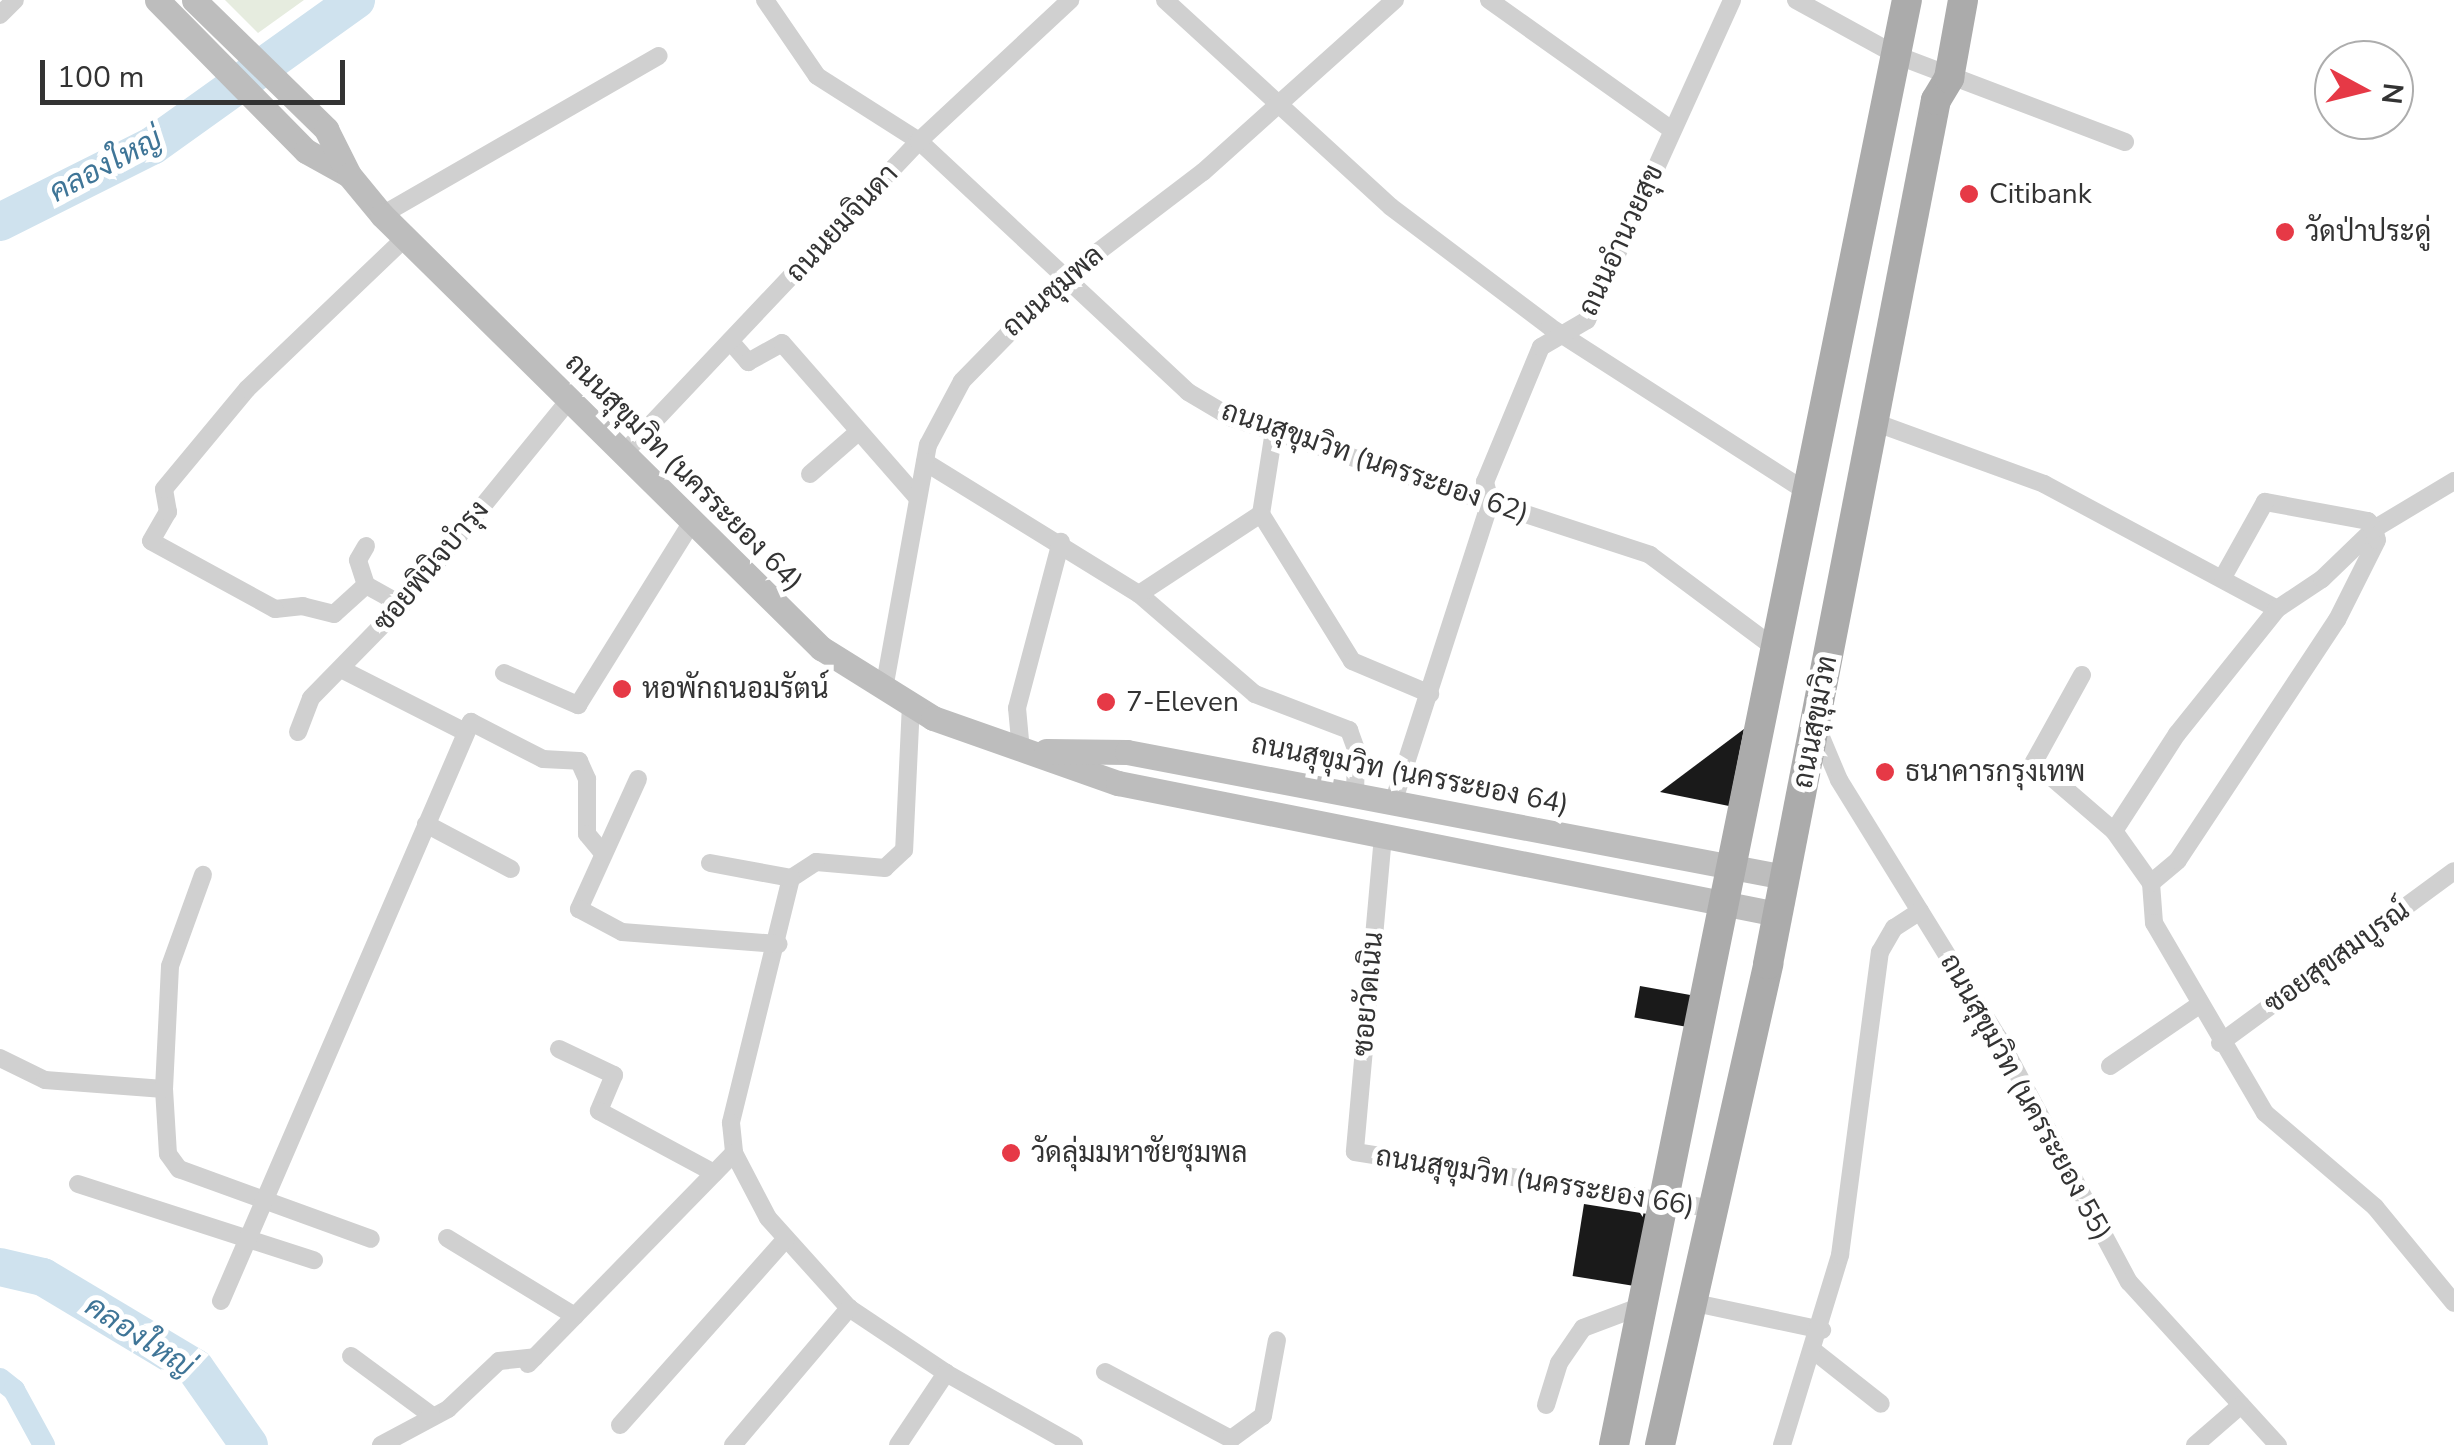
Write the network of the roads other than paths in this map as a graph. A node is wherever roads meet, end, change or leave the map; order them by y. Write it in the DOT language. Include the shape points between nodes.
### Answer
graph roads {
  1 [pos="15,0"];
  2 [pos="194,0"];
  3 [pos="765,0"];
  4 [pos="1070,0"];
  5 [pos="1165,0"];
  6 [pos="1395,0"];
  7 [pos="1489,0"];
  8 [pos="1732,0"];
  9 [pos="1796,0"];
  10 [pos="1907,0"];
  11 [pos="1963,0"];
  12 [pos="160,6"];
  13 [pos="0,15"];
  14 [pos="660,56"];
  15 [pos="1896,56"];
  16 [pos="1949,78"];
  17 [pos="1283,102"];
  18 [pos="1672,130"];
  19 [pos="920,141"];
  20 [pos="2125,142"];
  21 [pos="350,175"];
  22 [pos="382,215"];
  23 [pos="405,238"];
  24 [pos="1061,280"];
  25 [pos="1563,336"];
  26 [pos="730,341"];
  27 [pos="569,400"];
  28 [pos="1826,411"];
  29 [pos="1874,422"];
  30 [pos="1274,432"];
  31 [pos="856,434"];
  32 [pos="623,454"];
  33 [pos="925,462"];
  34 [pos="810,474"];
  35 [pos="2454,481"];
  36 [pos="1810,494"];
  37 [pos="917,497"];
  38 [pos="1490,502"];
  39 [pos="1261,514"];
  40 [pos="692,522"];
  41 [pos="2374,529"];
  42 [pos="1061,542"];
  43 [pos="366,546"];
  44 [pos="2223,577"];
  45 [pos="366,584"];
  46 [pos="1139,594"];
  47 [pos="402,605"];
  48 [pos="2277,609"];
  49 [pos="1776,650"];
  50 [pos="341,668"];
  51 [pos="504,673"];
  52 [pos="2082,675"];
  53 [pos="884,689"];
  54 [pos="1430,694"];
  55 [pos="911,704"];
  56 [pos="1814,720"];
  57 [pos="298,732"];
  58 [pos="465,732"];
  59 [pos="1021,751"];
  60 [pos="638,779"];
  61 [pos="1355,795"];
  62 [pos="1394,803"];
  63 [pos="426,824"];
  64 [pos="2114,831"];
  65 [pos="1383,836"];
  66 [pos="602,852"];
  67 [pos="710,862"];
  68 [pos="1732,867"];
  69 [pos="512,869"];
  70 [pos="2454,871"];
  71 [pos="203,875"];
  72 [pos="1785,877"];
  73 [pos="792,878"];
  74 [pos="2151,883"];
  75 [pos="1726,903"];
  76 [pos="1920,911"];
  77 [pos="1778,914"];
  78 [pos="779,944"];
  79 [pos="2199,1005"];
  80 [pos="2220,1042"];
  81 [pos="559,1049"];
  82 [pos="0,1058"];
  83 [pos="2110,1066"];
  84 [pos="164,1088"];
  85 [pos="734,1152"];
  86 [pos="1355,1152"];
  87 [pos="714,1174"];
  88 [pos="78,1184"];
  89 [pos="265,1198"];
  90 [pos="1668,1202"];
  91 [pos="1714,1210"];
  92 [pos="448,1238"];
  93 [pos="370,1239"];
  94 [pos="786,1239"];
  95 [pos="247,1241"];
  96 [pos="314,1260"];
  97 [pos="221,1302"];
  98 [pos="1694,1302"];
  99 [pos="2454,1303"];
  100 [pos="1647,1304"];
  101 [pos="850,1308"];
  102 [pos="575,1316"];
  103 [pos="1822,1330"];
  104 [pos="1276,1340"];
  105 [pos="1814,1351"];
  106 [pos="351,1356"];
  107 [pos="1105,1372"];
  108 [pos="946,1374"];
  109 [pos="1881,1404"];
  110 [pos="1546,1405"];
  111 [pos="2240,1406"];
  112 [pos="431,1415"];
  113 [pos="620,1425"];
  114 [pos="381,1445"];
  115 [pos="732,1445"];
  116 [pos="898,1445"];
  117 [pos="1074,1445"];
  118 [pos="1614,1445"];
  119 [pos="1660,1445"];
  120 [pos="1782,1445"];
  121 [pos="2194,1445"];
  122 [pos="2278,1445"];
  1 -- 13 [label="street"];
  2 -- 21 [label="street, ถนนสุขุมวิท (นครระยอง 64)" via="326,129"];
  3 -- 19 [label="street, ถนนสุขุมวิท (นครระยอง 62)" via="817,76"];
  4 -- 19 [label="street, ถนนยมจินดา"];
  5 -- 17 [label="street"];
  6 -- 17 [label="street, ถนนชุมพล"];
  7 -- 18 [label="street"];
  8 -- 18 [label="street, ถนนอำนวยสุข"];
  9 -- 15 [label="street"];
  10 -- 15 [label="main road, ถนนสุขุมวิท"];
  11 -- 16 [label="main road, ถนนสุขุมวิท"];
  12 -- 21 [label="street, ถนนสุขุมวิท (นครระยอง 64)" via="306,150"];
  14 -- 22 [label="street"];
  15 -- 16 [label="street"];
  15 -- 28 [label="main road, ถนนสุขุมวิท"];
  16 -- 20 [label="street"];
  16 -- 29 [label="main road, ถนนสุขุมวิท" via="1936,100"];
  17 -- 24 [label="street, ถนนชุมพล"];
  17 -- 25 [label="street" via="1392,208"];
  18 -- 25 [label="street, ถนนอำนวยสุข" via="1588,320"];
  19 -- 24 [label="street, ถนนสุขุมวิท (นครระยอง 62)"];
  19 -- 26 [label="street, ถนนยมจินดา"];
  21 -- 22 [label="street, ถนนสุขุมวิท (นครระยอง 64)"];
  22 -- 23 [label="street, ถนนสุขุมวิท (นครระยอง 64)"];
  23 -- 27 [label="street, ถนนสุขุมวิท (นครระยอง 64)"];
  23 -- 45 [label="street" via="247,389 164,489 168,512 151,542 274,609 302,606 334,614"];
  24 -- 30 [label="street, ถนนสุขุมวิท (นครระยอง 62)" via="1188,392"];
  24 -- 33 [label="street, ถนนชุมพล" via="962,381 944,407"];
  25 -- 36 [label="street"];
  25 -- 38 [label="street, ถนนอำนวยสุข" via="1541,347 1485,482"];
  26 -- 31 [label="street" via="748,362 782,343"];
  26 -- 32 [label="street, ถนนยมจินดา"];
  27 -- 32 [label="street, ถนนสุขุมวิท (นครระยอง 64)"];
  27 -- 47 [label="street, ซอยพินิจบำรุง"];
  28 -- 29 [label="main road"];
  28 -- 36 [label="main road, ถนนสุขุมวิท"];
  29 -- 44 [label="street" via="2044,484"];
  29 -- 56 [label="main road, ถนนสุขุมวิท"];
  30 -- 38 [label="street, ถนนสุขุมวิท (นครระยอง 62)"];
  30 -- 39 [label="street"];
  31 -- 34 [label="street"];
  31 -- 37 [label="street"];
  32 -- 40 [label="street, ถนนสุขุมวิท (นครระยอง 64)"];
  33 -- 37 [label="street, ถนนชุมพล"];
  33 -- 42 [label="street"];
  35 -- 41 [label="street"];
  36 -- 49 [label="main road, ถนนสุขุมวิท"];
  37 -- 53 [label="street, ถนนชุมพล"];
  38 -- 49 [label="street, ถนนสุขุมวิท (นครระยอง 62)" via="1650,555"];
  38 -- 54 [label="street, ถนนอำนวยสุข"];
  39 -- 46 [label="street"];
  39 -- 54 [label="street" via="1352,661"];
  40 -- 51 [label="street" via="578,705"];
  40 -- 53 [label="street, ถนนสุขุมวิท (นครระยอง 64)" via="820,648"];
  41 -- 44 [label="street" via="2368,521 2265,502"];
  41 -- 48 [label="street" via="2322,579"];
  41 -- 74 [label="street" via="2377,540 2337,620 2178,860"];
  42 -- 46 [label="street"];
  42 -- 59 [label="street" via="1017,708"];
  43 -- 45 [label="street" via="358,560"];
  44 -- 48 [label="street"];
  45 -- 47 [label="street"];
  46 -- 61 [label="street" via="1255,694 1350,730"];
  47 -- 50 [label="street, ซอยพินิจบำรุง"];
  48 -- 64 [label="street" via="2177,734"];
  49 -- 68 [label="main road, ถนนสุขุมวิท"];
  50 -- 57 [label="street, ซอยพินิจบำรุง" via="311,698"];
  50 -- 58 [label="street"];
  52 -- 64 [label="street" via="2034,762"];
  53 -- 55 [label="street, ถนนสุขุมวิท (นครระยอง 64)"];
  54 -- 62 [label="street, ถนนอำนวยสุข"];
  55 -- 59 [label="street, ถนนสุขุมวิท (นครระยอง 64)"];
  55 -- 73 [label="street" via="904,850 897,864 816,862"];
  56 -- 72 [label="main road, ถนนสุขุมวิท"];
  56 -- 76 [label="street, ถนนสุขุมวิท (นครระยอง 55)" via="1838,780"];
  58 -- 63 [label="street"];
  58 -- 66 [label="street" via="470,722 543,759 579,762 587,780 587,834"];
  59 -- 61 [label="street, ถนนสุขุมวิท (นครระยอง 64)" via="1128,752"];
  59 -- 65 [label="street, ถนนสุขุมวิท (นครระยอง 64)" via="1118,783"];
  60 -- 66 [label="street"];
  61 -- 62 [label="street, ถนนสุขุมวิท (นครระยอง 64)"];
  62 -- 68 [label="street, ถนนสุขุมวิท (นครระยอง 64)"];
  63 -- 69 [label="street"];
  63 -- 89 [label="street"];
  64 -- 74 [label="street"];
  65 -- 75 [label="street, ถนนสุขุมวิท (นครระยอง 64)"];
  65 -- 86 [label="street, ซอยวัดเนิน"];
  66 -- 78 [label="street" via="579,909 622,932"];
  67 -- 73 [label="street"];
  68 -- 72 [label="street, ถนนสุขุมวิท (นครระยอง 64)"];
  68 -- 75 [label="main road, ถนนสุขุมวิท"];
  70 -- 80 [label="street, ซอยสุขสมบูรณ์"];
  71 -- 84 [label="street" via="170,966"];
  72 -- 77 [label="main road, ถนนสุขุมวิท"];
  73 -- 78 [label="street"];
  74 -- 79 [label="street" via="2154,923"];
  75 -- 77 [label="street, ถนนสุขุมวิท (นครระยอง 64)"];
  75 -- 90 [label="main road, ถนนสุขุมวิท"];
  76 -- 103 [label="street" via="1894,928 1880,952 1854,1183"];
  76 -- 111 [label="street, ถนนสุขุมวิท (นครระยอง 55)" via="1998,1037 2128,1282"];
  77 -- 91 [label="main road, ถนนสุขุมวิท"];
  78 -- 85 [label="street" via="731,1123"];
  79 -- 80 [label="street"];
  79 -- 83 [label="street"];
  80 -- 99 [label="street" via="2265,1113 2375,1207"];
  81 -- 87 [label="street" via="614,1075 600,1111"];
  82 -- 84 [label="street" via="44,1080"];
  84 -- 89 [label="street" via="168,1154 179,1169"];
  85 -- 87 [label="street"];
  85 -- 94 [label="street"];
  86 -- 90 [label="street, ถนนสุขุมวิท (นครระยอง 66)"];
  87 -- 102 [label="street"];
  88 -- 95 [label="street"];
  89 -- 93 [label="street"];
  89 -- 95 [label="street"];
  90 -- 91 [label="street, ถนนสุขุมวิท (นครระยอง 66)"];
  90 -- 100 [label="main road, ถนนสุขุมวิท"];
  91 -- 98 [label="main road, ถนนสุขุมวิท"];
  92 -- 102 [label="street"];
  94 -- 101 [label="street"];
  94 -- 113 [label="street"];
  95 -- 96 [label="street"];
  95 -- 97 [label="street"];
  98 -- 103 [label="street"];
  98 -- 119 [label="main road, ถนนสุขุมวิท"];
  100 -- 110 [label="street" via="1583,1328 1559,1363"];
  100 -- 118 [label="main road, ถนนสุขุมวิท"];
  101 -- 108 [label="street"];
  101 -- 115 [label="street"];
  102 -- 112 [label="street" via="532,1361 499,1362 448,1409"];
  103 -- 105 [label="street"];
  104 -- 107 [label="street" via="1263,1416 1231,1439"];
  105 -- 109 [label="street"];
  105 -- 120 [label="street"];
  106 -- 112 [label="street"];
  108 -- 116 [label="street"];
  108 -- 117 [label="street"];
  111 -- 121 [label="street"];
  111 -- 122 [label="street, ถนนสุขุมวิท (นครระยอง 55)"];
  112 -- 114 [label="street"];
}
